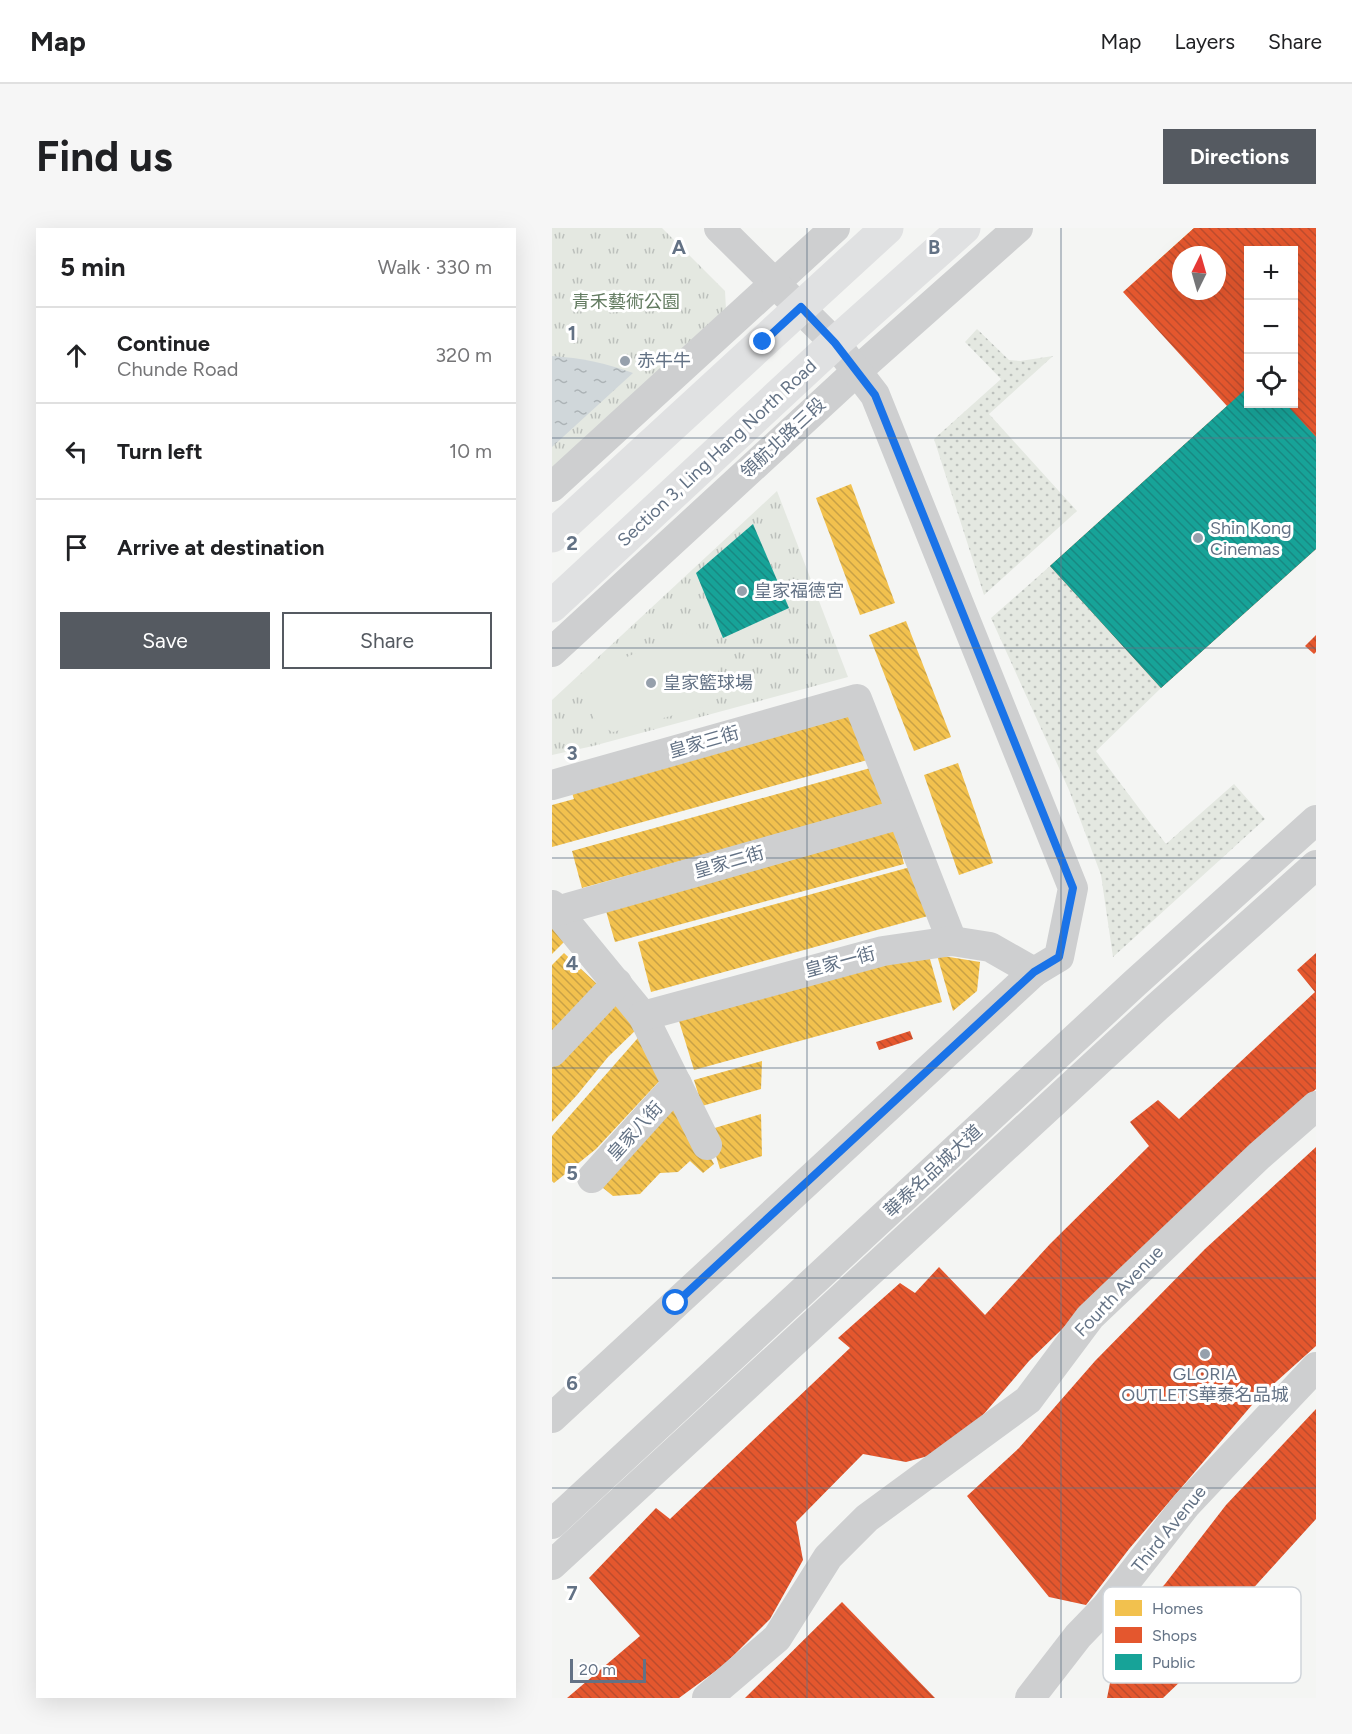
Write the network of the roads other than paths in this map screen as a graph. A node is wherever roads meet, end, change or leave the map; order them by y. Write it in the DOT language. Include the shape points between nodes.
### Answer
graph roads {
  1 [pos="719,228"];
  2 [pos="835,228"];
  3 [pos="887,228"];
  4 [pos="964,228"];
  5 [pos="1018,228"];
  6 [pos="776,282"];
  7 [pos="801,307"];
  8 [pos="835,343"];
  9 [pos="856,371"];
  10 [pos="552,487"];
  11 [pos="552,536"];
  12 [pos="552,606"];
  13 [pos="552,652"];
  14 [pos="552,785"];
  15 [pos="901,814"];
  16 [pos="1316,820"];
  17 [pos="1316,865"];
  18 [pos="554,908"];
  19 [pos="952,940"];
  20 [pos="1034,972"];
  21 [pos="617,983"];
  22 [pos="644,1016"];
  23 [pos="552,1052"];
  24 [pos="677,1084"];
  25 [pos="1316,1106"];
  26 [pos="1316,1126"];
  27 [pos="707,1145"];
  28 [pos="592,1178"];
  29 [pos="1316,1367"];
  30 [pos="1316,1393"];
  31 [pos="552,1418"];
  32 [pos="552,1524"];
  33 [pos="872,1524"];
  34 [pos="552,1565"];
  35 [pos="1122,1587"];
  36 [pos="1141,1587"];
  37 [pos="1103,1610"];
  38 [pos="1103,1633"];
  39 [pos="707,1698"];
  40 [pos="728,1698"];
  41 [pos="1030,1698"];
  42 [pos="1049,1698"];
  1 -- 6 [label="street"];
  2 -- 6 [label="street"];
  3 -- 7 [label="main road"];
  4 -- 8 [label="main road, Section 3, Ling Hang North Road"];
  5 -- 9 [label="street, 領航北路三段"];
  6 -- 7 [label="street"];
  6 -- 10 [label="street"];
  7 -- 8 [label="street"];
  7 -- 11 [label="main road"];
  8 -- 9 [label="street"];
  8 -- 12 [label="main road, Section 3, Ling Hang North Road"];
  9 -- 13 [label="street, 領航北路三段"];
  9 -- 20 [label="street" via="875,395 1073,888 1059,957"];
  14 -- 15 [label="street, 皇家三街" via="856,699"];
  15 -- 18 [label="street, 皇家二街"];
  15 -- 19 [label="street"];
  16 -- 32 [label="street, 華泰名品城大道"];
  17 -- 34 [label="street, 華泰名品城大道" via="1139,1023"];
  18 -- 21 [label="street"];
  19 -- 20 [label="street, 皇家一街" via="990,947"];
  19 -- 22 [label="street, 皇家一街" via="883,951"];
  20 -- 31 [label="street"];
  21 -- 22 [label="street"];
  21 -- 23 [label="street"];
  22 -- 24 [label="street"];
  24 -- 27 [label="street"];
  24 -- 28 [label="street, 皇家八街"];
  25 -- 33 [label="street, Fourth Avenue" via="1089,1317 1028,1400"];
  26 -- 33 [label="street, Fourth Avenue" via="1104,1328 1044,1411"];
  29 -- 35 [label="street, Third Avenue" via="1186,1504"];
  30 -- 36 [label="street, Third Avenue" via="1201,1514"];
  33 -- 39 [label="street" via="828,1557 777,1638"];
  33 -- 40 [label="street" via="789,1644"];
  37 -- 41 [label="street, Third Avenue"];
  38 -- 42 [label="street, Third Avenue"];
}
